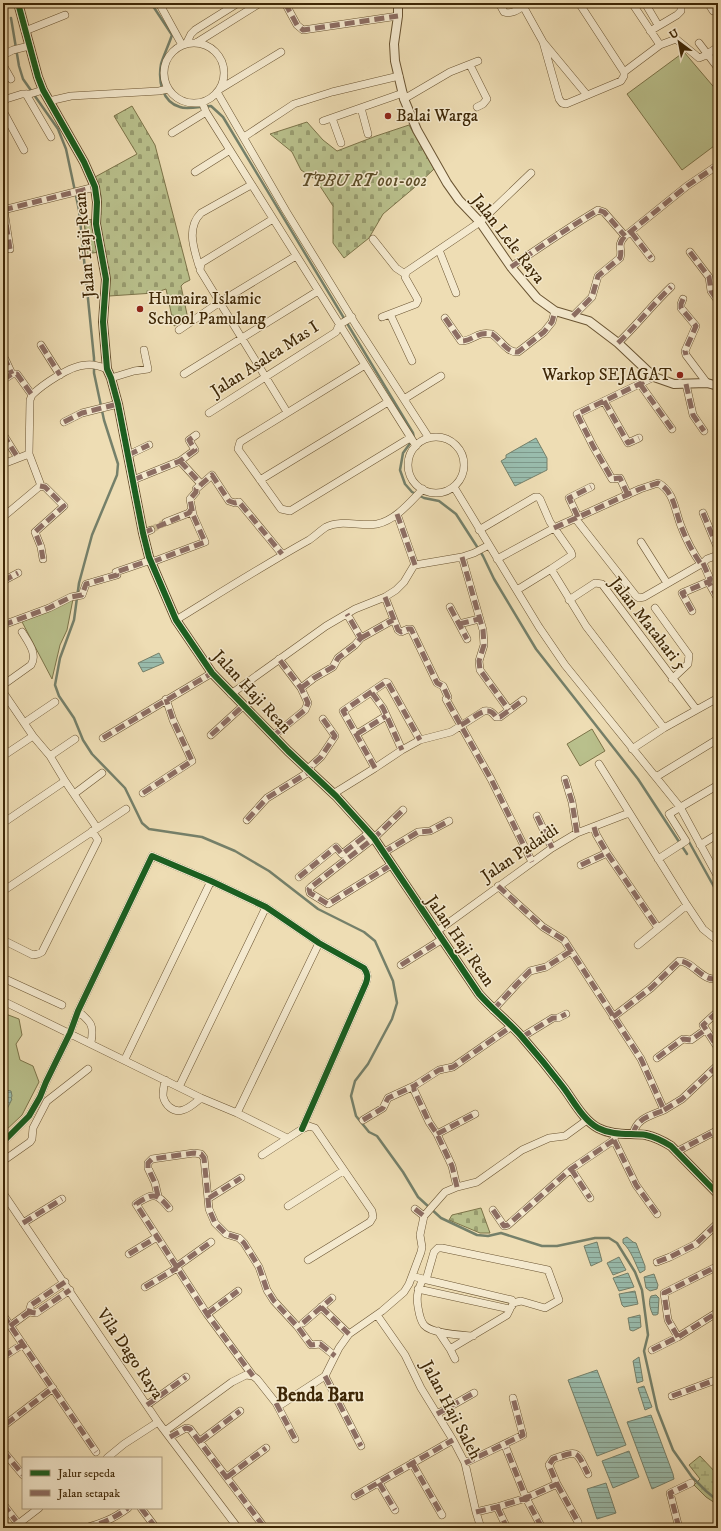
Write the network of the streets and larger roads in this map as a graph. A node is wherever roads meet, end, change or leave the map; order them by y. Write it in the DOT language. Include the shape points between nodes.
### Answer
graph roads {
  1 [pos="18,3"];
  2 [pos="159,3"];
  3 [pos="238,3"];
  4 [pos="260,3"];
  5 [pos="285,3"];
  6 [pos="398,3"];
  7 [pos="499,3"];
  8 [pos="579,3"];
  9 [pos="632,3"];
  10 [pos="645,3"];
  11 [pos="681,3"];
  12 [pos="708,3"];
  13 [pos="525,4"];
  14 [pos="718,12"];
  15 [pos="65,15"];
  16 [pos="398,16"];
  17 [pos="658,25"];
  18 [pos="25,31"];
  19 [pos="650,31"];
  20 [pos="543,42"];
  21 [pos="196,43"];
  22 [pos="699,43"];
  23 [pos="184,44"];
  24 [pos="660,45"];
  25 [pos="29,46"];
  26 [pos="718,47"];
  27 [pos="281,52"];
  28 [pos="708,53"];
  29 [pos="3,55"];
  30 [pos="478,61"];
  31 [pos="470,64"];
  32 [pos="3,65"];
  33 [pos="718,68"];
  34 [pos="624,72"];
  35 [pos="399,76"];
  36 [pos="11,79"];
  37 [pos="168,89"];
  38 [pos="218,91"];
  39 [pos="34,93"];
  40 [pos="587,95"];
  41 [pos="404,96"];
  42 [pos="3,100"];
  43 [pos="49,101"];
  44 [pos="204,107"];
  45 [pos="477,107"];
  46 [pos="361,108"];
  47 [pos="3,111"];
  48 [pos="332,118"];
  49 [pos="323,121"];
  50 [pos="172,133"];
  51 [pos="368,134"];
  52 [pos="51,137"];
  53 [pos="244,137"];
  54 [pos="342,143"];
  55 [pos="24,150"];
  56 [pos="230,150"];
  57 [pos="718,165"];
  58 [pos="195,172"];
  59 [pos="531,173"];
  60 [pos="251,185"];
  61 [pos="95,187"];
  62 [pos="4,210"];
  63 [pos="273,219"];
  64 [pos="480,222"];
  65 [pos="628,234"];
  66 [pos="373,239"];
  67 [pos="10,249"];
  68 [pos="438,250"];
  69 [pos="690,252"];
  70 [pos="296,256"];
  71 [pos="651,258"];
  72 [pos="200,266"];
  73 [pos="511,266"];
  74 [pos="405,274"];
  75 [pos="671,287"];
  76 [pos="318,291"];
  77 [pos="456,293"];
  78 [pos="683,299"];
  79 [pos="718,301"];
  80 [pos="220,302"];
  81 [pos="555,311"];
  82 [pos="390,314"];
  83 [pos="573,316"];
  84 [pos="352,317"];
  85 [pos="382,317"];
  86 [pos="445,318"];
  87 [pos="356,325"];
  88 [pos="338,328"];
  89 [pos="179,330"];
  90 [pos="344,333"];
  91 [pos="242,338"];
  92 [pos="618,343"];
  93 [pos="41,345"];
  94 [pos="144,350"];
  95 [pos="3,357"];
  96 [pos="412,361"];
  97 [pos="365,365"];
  98 [pos="103,368"];
  99 [pos="12,374"];
  100 [pos="184,374"];
  101 [pos="60,375"];
  102 [pos="266,376"];
  103 [pos="441,376"];
  104 [pos="654,377"];
  105 [pos="111,378"];
  106 [pos="3,380"];
  107 [pos="706,383"];
  108 [pos="640,384"];
  109 [pos="686,384"];
  110 [pos="718,386"];
  111 [pos="32,395"];
  112 [pos="404,399"];
  113 [pos="604,401"];
  114 [pos="388,402"];
  115 [pos="118,404"];
  116 [pos="210,412"];
  117 [pos="287,412"];
  118 [pos="64,422"];
  119 [pos="672,429"];
  120 [pos="704,431"];
  121 [pos="3,434"];
  122 [pos="196,435"];
  123 [pos="410,438"];
  124 [pos="429,438"];
  125 [pos="639,438"];
  126 [pos="149,445"];
  127 [pos="416,446"];
  128 [pos="29,454"];
  129 [pos="128,455"];
  130 [pos="18,458"];
  131 [pos="180,461"];
  132 [pos="3,464"];
  133 [pos="133,480"];
  134 [pos="260,480"];
  135 [pos="200,484"];
  136 [pos="40,486"];
  137 [pos="454,487"];
  138 [pos="590,487"];
  139 [pos="420,493"];
  140 [pos="628,495"];
  141 [pos="191,510"];
  142 [pos="703,513"];
  143 [pos="397,514"];
  144 [pos="3,517"];
  145 [pos="577,517"];
  146 [pos="166,522"];
  147 [pos="554,528"];
  148 [pos="479,530"];
  149 [pos="641,542"];
  150 [pos="485,547"];
  151 [pos="718,549"];
  152 [pos="282,554"];
  153 [pos="718,555"];
  154 [pos="462,557"];
  155 [pos="44,559"];
  156 [pos="498,559"];
  157 [pos="151,561"];
  158 [pos="702,564"];
  159 [pos="415,565"];
  160 [pos="552,569"];
  161 [pos="18,573"];
  162 [pos="3,581"];
  163 [pos="710,581"];
  164 [pos="667,583"];
  165 [pos="517,590"];
  166 [pos="385,596"];
  167 [pos="718,599"];
  168 [pos="569,600"];
  169 [pos="450,607"];
  170 [pos="655,608"];
  171 [pos="692,611"];
  172 [pos="347,614"];
  173 [pos="479,619"];
  174 [pos="176,620"];
  175 [pos="393,620"];
  176 [pos="459,624"];
  177 [pos="3,625"];
  178 [pos="22,632"];
  179 [pos="361,638"];
  180 [pos="467,639"];
  181 [pos="279,658"];
  182 [pos="212,673"];
  183 [pos="672,679"];
  184 [pos="4,682"];
  185 [pos="301,688"];
  186 [pos="3,692"];
  187 [pos="372,693"];
  188 [pos="231,694"];
  189 [pos="718,698"];
  190 [pos="166,699"];
  191 [pos="523,700"];
  192 [pos="55,702"];
  193 [pos="243,706"];
  194 [pos="696,709"];
  195 [pos="509,710"];
  196 [pos="386,716"];
  197 [pos="323,719"];
  198 [pos="24,723"];
  199 [pos="461,725"];
  200 [pos="664,728"];
  201 [pos="357,734"];
  202 [pos="211,735"];
  203 [pos="33,736"];
  204 [pos="273,736"];
  205 [pos="104,738"];
  206 [pos="75,739"];
  207 [pos="420,740"];
  208 [pos="718,740"];
  209 [pos="632,749"];
  210 [pos="402,750"];
  211 [pos="3,756"];
  212 [pos="50,756"];
  213 [pos="599,764"];
  214 [pos="375,768"];
  215 [pos="309,772"];
  216 [pos="102,773"];
  217 [pos="656,777"];
  218 [pos="565,779"];
  219 [pos="65,782"];
  220 [pos="718,785"];
  221 [pos="143,793"];
  222 [pos="74,794"];
  223 [pos="333,794"];
  224 [pos="680,807"];
  225 [pos="126,808"];
  226 [pos="403,810"];
  227 [pos="629,813"];
  228 [pos="537,816"];
  229 [pos="247,820"];
  230 [pos="449,821"];
  231 [pos="3,823"];
  232 [pos="594,827"];
  233 [pos="95,830"];
  234 [pos="577,833"];
  235 [pos="718,834"];
  236 [pos="372,836"];
  237 [pos="700,845"];
  238 [pos="552,848"];
  239 [pos="383,853"];
  240 [pos="608,853"];
  241 [pos="658,858"];
  242 [pos="532,862"];
  243 [pos="391,865"];
  244 [pos="581,865"];
  245 [pos="299,877"];
  246 [pos="718,877"];
  247 [pos="211,881"];
  248 [pos="498,886"];
  249 [pos="5,889"];
  250 [pos="3,895"];
  251 [pos="687,905"];
  252 [pos="266,908"];
  253 [pos="658,928"];
  254 [pos="436,932"];
  255 [pos="3,940"];
  256 [pos="441,940"];
  257 [pos="718,941"];
  258 [pos="319,942"];
  259 [pos="638,945"];
  260 [pos="571,951"];
  261 [pos="401,965"];
  262 [pos="3,978"];
  263 [pos="718,978"];
  264 [pos="3,1001"];
  265 [pos="62,1006"];
  266 [pos="493,1010"];
  267 [pos="78,1011"];
  268 [pos="718,1013"];
  269 [pos="566,1014"];
  270 [pos="613,1017"];
  271 [pos="512,1026"];
  272 [pos="704,1027"];
  273 [pos="70,1034"];
  274 [pos="522,1037"];
  275 [pos="91,1043"];
  276 [pos="718,1048"];
  277 [pos="657,1058"];
  278 [pos="125,1059"];
  279 [pos="718,1065"];
  280 [pos="88,1068"];
  281 [pos="165,1080"];
  282 [pos="414,1086"];
  283 [pos="179,1087"];
  284 [pos="40,1097"];
  285 [pos="201,1098"];
  286 [pos="47,1101"];
  287 [pos="664,1110"];
  288 [pos="237,1113"];
  289 [pos="475,1114"];
  290 [pos="363,1120"];
  291 [pos="587,1120"];
  292 [pos="302,1129"];
  293 [pos="718,1130"];
  294 [pos="437,1134"];
  295 [pos="633,1134"];
  296 [pos="614,1137"];
  297 [pos="287,1138"];
  298 [pos="3,1142"];
  299 [pos="676,1152"];
  300 [pos="262,1155"];
  301 [pos="3,1161"];
  302 [pos="570,1169"];
  303 [pos="344,1172"];
  304 [pos="242,1178"];
  305 [pos="457,1187"];
  306 [pos="3,1193"];
  307 [pos="718,1194"];
  308 [pos="158,1196"];
  309 [pos="209,1198"];
  310 [pos="590,1198"];
  311 [pos="62,1200"];
  312 [pos="288,1206"];
  313 [pos="169,1208"];
  314 [pos="415,1209"];
  315 [pos="493,1210"];
  316 [pos="428,1211"];
  317 [pos="657,1214"];
  318 [pos="718,1223"];
  319 [pos="24,1224"];
  320 [pos="157,1237"];
  321 [pos="212,1242"];
  322 [pos="129,1254"];
  323 [pos="308,1260"];
  324 [pos="657,1262"];
  325 [pos="718,1266"];
  326 [pos="176,1267"];
  327 [pos="412,1276"];
  328 [pos="424,1280"];
  329 [pos="65,1282"];
  330 [pos="145,1287"];
  331 [pos="418,1289"];
  332 [pos="70,1290"];
  333 [pos="238,1291"];
  334 [pos="332,1298"];
  335 [pos="512,1306"];
  336 [pos="321,1307"];
  337 [pos="29,1312"];
  338 [pos="718,1312"];
  339 [pos="207,1314"];
  340 [pos="3,1315"];
  341 [pos="377,1315"];
  342 [pos="303,1323"];
  343 [pos="10,1326"];
  344 [pos="438,1331"];
  345 [pos="349,1334"];
  346 [pos="473,1336"];
  347 [pos="678,1336"];
  348 [pos="22,1344"];
  349 [pos="450,1349"];
  350 [pos="652,1350"];
  351 [pos="335,1356"];
  352 [pos="3,1357"];
  353 [pos="455,1359"];
  354 [pos="253,1376"];
  355 [pos="325,1376"];
  356 [pos="186,1377"];
  357 [pos="718,1379"];
  358 [pos="53,1388"];
  359 [pos="474,1394"];
  360 [pos="672,1396"];
  361 [pos="513,1398"];
  362 [pos="276,1403"];
  363 [pos="147,1405"];
  364 [pos="240,1411"];
  365 [pos="437,1414"];
  366 [pos="158,1422"];
  367 [pos="6,1424"];
  368 [pos="167,1434"];
  369 [pos="295,1439"];
  370 [pos="453,1440"];
  371 [pos="200,1441"];
  372 [pos="361,1446"];
  373 [pos="266,1448"];
  374 [pos="506,1448"];
  375 [pos="3,1451"];
  376 [pos="96,1452"];
  377 [pos="108,1457"];
  378 [pos="412,1463"];
  379 [pos="465,1463"];
  380 [pos="22,1474"];
  381 [pos="588,1474"];
  382 [pos="227,1478"];
  383 [pos="379,1483"];
  384 [pos="691,1483"];
  385 [pos="556,1484"];
  386 [pos="355,1496"];
  387 [pos="526,1498"];
  388 [pos="3,1505"];
  389 [pos="497,1508"];
  390 [pos="38,1509"];
  391 [pos="116,1509"];
  392 [pos="127,1509"];
  393 [pos="142,1509"];
  394 [pos="395,1510"];
  395 [pos="476,1512"];
  396 [pos="442,1515"];
  397 [pos="119,1516"];
  398 [pos="16,1520"];
  399 [pos="578,1522"];
  400 [pos="13,1528"];
  401 [pos="85,1528"];
  402 [pos="156,1528"];
  403 [pos="238,1528"];
  404 [pos="262,1528"];
  405 [pos="481,1528"];
  406 [pos="507,1528"];
  407 [pos="542,1528"];
  408 [pos="679,1528"];
  1 -- 18 [label="street, Jalan Haji Rean"];
  2 -- 23 [label="street"];
  3 -- 23 [label="street" via="195,30"];
  4 -- 21 [label="street"];
  5 -- 16 [label="street" via="297,25 303,30"];
  6 -- 16 [label="street, Jalan Lele Raya"];
  7 -- 13 [label="street" via="504,12 508,13"];
  8 -- 34 [label="street"];
  9 -- 19 [label="street"];
  10 -- 17 [label="street"];
  11 -- 17 [label="street" via="677,15"];
  12 -- 14 [label="street"];
  13 -- 20 [label="street"];
  15 -- 18 [label="street"];
  16 -- 35 [label="street, Jalan Lele Raya" via="394,44"];
  17 -- 19 [label="street"];
  18 -- 25 [label="street, Jalan Haji Rean"];
  19 -- 24 [label="street"];
  20 -- 40 [label="street"];
  20 -- 40 [label="street" via="562,103 566,104"];
  21 -- 23 [label="street"];
  21 -- 38 [label="street" via="211,48 221,59 224,74"];
  22 -- 28 [label="street"];
  23 -- 37 [label="street" via="172,52 164,66"];
  24 -- 28 [label="street" via="676,39 697,57 701,58"];
  24 -- 34 [label="street"];
  25 -- 29 [label="street"];
  25 -- 39 [label="street, Jalan Haji Rean"];
  26 -- 28 [label="street"];
  27 -- 38 [label="street"];
  28 -- 33 [label="street"];
  30 -- 31 [label="street"];
  31 -- 41 [label="street"];
  31 -- 45 [label="street" via="487,99"];
  32 -- 36 [label="street"];
  34 -- 40 [label="street" via="622,81"];
  35 -- 41 [label="street, Jalan Lele Raya"];
  35 -- 53 [label="street" via="294,104"];
  37 -- 43 [label="street" via="71,96"];
  37 -- 44 [label="street" via="180,100"];
  38 -- 44 [label="street"];
  38 -- 53 [label="street"];
  39 -- 42 [label="street"];
  39 -- 43 [label="street, Jalan Haji Rean"];
  39 -- 52 [label="street"];
  41 -- 46 [label="street"];
  41 -- 64 [label="street, Jalan Lele Raya" via="417,130 447,183 458,200"];
  43 -- 61 [label="street, Jalan Haji Rean" via="84,162"];
  44 -- 50 [label="street"];
  44 -- 56 [label="street"];
  46 -- 48 [label="street"];
  46 -- 51 [label="street"];
  47 -- 55 [label="street"];
  48 -- 49 [label="street"];
  48 -- 54 [label="street"];
  53 -- 84 [label="street" via="286,211"];
  56 -- 58 [label="street"];
  56 -- 60 [label="street"];
  57 -- 65 [label="street" via="687,186"];
  59 -- 64 [label="street"];
  60 -- 63 [label="street"];
  60 -- 72 [label="street" via="201,213 193,222 193,246"];
  61 -- 62 [label="street"];
  61 -- 98 [label="street, Jalan Haji Rean" via="96,224 106,279"];
  62 -- 67 [label="street"];
  63 -- 70 [label="street"];
  63 -- 72 [label="street"];
  64 -- 68 [label="street"];
  64 -- 73 [label="street, Jalan Lele Raya"];
  65 -- 71 [label="street"];
  65 -- 73 [label="street" via="604,212 598,210"];
  65 -- 83 [label="street" via="620,241 620,258 598,276 592,297"];
  66 -- 74 [label="street" via="396,268"];
  68 -- 74 [label="street"];
  68 -- 77 [label="street"];
  69 -- 79 [label="street" via="709,276 711,291"];
  70 -- 76 [label="street"];
  70 -- 80 [label="street"];
  72 -- 80 [label="street"];
  73 -- 81 [label="street, Jalan Lele Raya" via="537,298"];
  74 -- 82 [label="street" via="418,300 416,304"];
  75 -- 92 [label="street"];
  76 -- 88 [label="street"];
  76 -- 91 [label="street"];
  78 -- 107 [label="street" via="682,308 696,326 685,351 686,355"];
  80 -- 89 [label="street"];
  80 -- 91 [label="street"];
  81 -- 83 [label="street, Jalan Lele Raya"];
  81 -- 86 [label="street" via="552,322 544,332 518,352 510,351 492,334 480,333 461,341"];
  82 -- 85 [label="street"];
  82 -- 96 [label="street"];
  83 -- 92 [label="street, Jalan Lele Raya" via="589,321"];
  84 -- 87 [label="street"];
  84 -- 88 [label="street, Jalan Asalea Mas I"];
  87 -- 90 [label="street, Jalan Asalea Mas I"];
  87 -- 112 [label="street"];
  88 -- 90 [label="street"];
  88 -- 102 [label="street, Jalan Asalea Mas I"];
  90 -- 97 [label="street"];
  91 -- 100 [label="street"];
  91 -- 102 [label="street"];
  92 -- 104 [label="street, Jalan Lele Raya"];
  93 -- 101 [label="street"];
  94 -- 105 [label="street" via="148,369"];
  95 -- 99 [label="street"];
  97 -- 114 [label="street"];
  97 -- 117 [label="street"];
  98 -- 101 [label="street" via="84,364"];
  98 -- 105 [label="street, Jalan Haji Rean"];
  99 -- 106 [label="street"];
  99 -- 111 [label="street" via="17,374"];
  101 -- 111 [label="street"];
  102 -- 116 [label="street, Jalan Asalea Mas I"];
  102 -- 117 [label="street"];
  103 -- 112 [label="street"];
  104 -- 108 [label="street"];
  104 -- 109 [label="street, Jalan Lele Raya" via="674,384"];
  105 -- 115 [label="street, Jalan Haji Rean"];
  107 -- 109 [label="street, Jalan Lele Raya"];
  107 -- 110 [label="street, Jalan Lele Raya"];
  108 -- 113 [label="street"];
  108 -- 119 [label="street"];
  109 -- 120 [label="street" via="693,415"];
  111 -- 128 [label="street"];
  112 -- 124 [label="street"];
  113 -- 125 [label="street" via="628,443"];
  113 -- 140 [label="street" via="577,414 612,478 620,478"];
  114 -- 123 [label="street"];
  114 -- 134 [label="street"];
  115 -- 118 [label="street" via="82,413"];
  115 -- 129 [label="street, Jalan Haji Rean"];
  117 -- 134 [label="street" via="240,442 238,449"];
  121 -- 130 [label="street"];
  122 -- 131 [label="street" via="189,440 195,450"];
  123 -- 127 [label="street"];
  123 -- 134 [label="street" via="290,511 281,509"];
  124 -- 127 [label="street"];
  124 -- 137 [label="street" via="440,437 450,440 458,447 463,457 464,468 461,478"];
  126 -- 129 [label="street"];
  127 -- 139 [label="street" via="410,455 408,465"];
  128 -- 130 [label="street"];
  128 -- 136 [label="street"];
  129 -- 133 [label="street, Jalan Haji Rean"];
  130 -- 132 [label="street"];
  131 -- 133 [label="street"];
  131 -- 135 [label="street"];
  133 -- 157 [label="street, Jalan Haji Rean" via="147,532"];
  135 -- 141 [label="street" via="190,499"];
  135 -- 152 [label="street" via="212,475 229,501 239,502"];
  136 -- 144 [label="street"];
  136 -- 155 [label="street" via="45,487 64,506 35,532"];
  137 -- 139 [label="street" via="444,492"];
  137 -- 148 [label="street"];
  138 -- 145 [label="street" via="569,498"];
  139 -- 143 [label="street"];
  140 -- 145 [label="street"];
  140 -- 158 [label="street" via="658,483 661,485 669,494 697,559"];
  141 -- 146 [label="street"];
  141 -- 157 [label="street" via="205,542"];
  142 -- 151 [label="street"];
  143 -- 152 [label="street" via="378,524 338,524 326,527"];
  143 -- 159 [label="street"];
  145 -- 147 [label="street"];
  145 -- 164 [label="street" via="636,596 644,597"];
  147 -- 148 [label="street" via="540,499 535,497"];
  147 -- 156 [label="street"];
  147 -- 160 [label="street" via="572,555"];
  148 -- 150 [label="street"];
  149 -- 164 [label="street"];
  150 -- 154 [label="street"];
  150 -- 156 [label="street"];
  152 -- 174 [label="street"];
  153 -- 158 [label="street"];
  154 -- 159 [label="street"];
  154 -- 173 [label="street"];
  156 -- 165 [label="street"];
  157 -- 174 [label="street, Jalan Haji Rean"];
  157 -- 177 [label="street" via="116,572 117,576 86,584 78,596"];
  158 -- 163 [label="street"];
  158 -- 164 [label="street"];
  159 -- 166 [label="street" via="404,582"];
  160 -- 165 [label="street"];
  160 -- 168 [label="street"];
  161 -- 162 [label="street"];
  163 -- 167 [label="street"];
  163 -- 171 [label="street" via="682,593"];
  165 -- 209 [label="street" via="565,665"];
  166 -- 172 [label="street"];
  166 -- 175 [label="street"];
  168 -- 183 [label="street, Jalan Matahari 5" via="596,583 602,584"];
  168 -- 200 [label="street"];
  169 -- 176 [label="street"];
  170 -- 183 [label="street" via="689,655 688,664"];
  172 -- 179 [label="street"];
  172 -- 181 [label="street"];
  173 -- 176 [label="street"];
  173 -- 195 [label="street" via="484,645 479,661 480,670"];
  174 -- 182 [label="street, Jalan Haji Rean"];
  175 -- 179 [label="street"];
  175 -- 199 [label="street" via="399,631 411,629 436,683 443,686 448,696 446,699"];
  176 -- 180 [label="street"];
  178 -- 184 [label="street" via="34,653 33,661 31,665"];
  179 -- 185 [label="street" via="338,658 333,667"];
  181 -- 185 [label="street"];
  181 -- 188 [label="street"];
  182 -- 188 [label="street, Jalan Haji Rean"];
  182 -- 190 [label="street"];
  183 -- 194 [label="street, Jalan Matahari 5"];
  185 -- 204 [label="street" via="308,702 307,707"];
  186 -- 198 [label="street"];
  187 -- 196 [label="street"];
  187 -- 201 [label="street" via="343,711"];
  187 -- 207 [label="street" via="387,682"];
  188 -- 193 [label="street, Jalan Haji Rean"];
  189 -- 194 [label="street"];
  190 -- 205 [label="street"];
  190 -- 221 [label="street" via="192,761"];
  191 -- 195 [label="street"];
  192 -- 198 [label="street"];
  193 -- 202 [label="street"];
  193 -- 204 [label="street, Jalan Haji Rean"];
  194 -- 200 [label="street"];
  195 -- 199 [label="street" via="500,717 496,717 492,712 484,712"];
  196 -- 201 [label="street"];
  196 -- 210 [label="street"];
  197 -- 215 [label="street" via="335,738 311,766"];
  198 -- 203 [label="street"];
  199 -- 207 [label="street" via="451,732"];
  199 -- 242 [label="street"];
  200 -- 209 [label="street"];
  201 -- 214 [label="street"];
  203 -- 211 [label="street"];
  203 -- 212 [label="street"];
  204 -- 215 [label="street, Jalan Haji Rean"];
  206 -- 212 [label="street"];
  207 -- 210 [label="street"];
  208 -- 217 [label="street"];
  209 -- 217 [label="street"];
  210 -- 214 [label="street"];
  212 -- 219 [label="street"];
  213 -- 227 [label="street"];
  214 -- 223 [label="street"];
  215 -- 223 [label="street, Jalan Haji Rean"];
  215 -- 229 [label="street" via="267,798"];
  216 -- 222 [label="street"];
  217 -- 224 [label="street"];
  218 -- 234 [label="street"];
  219 -- 222 [label="street"];
  219 -- 231 [label="street"];
  220 -- 224 [label="street"];
  222 -- 233 [label="street"];
  223 -- 236 [label="street, Jalan Haji Rean"];
  224 -- 237 [label="street"];
  224 -- 241 [label="street" via="669,814 685,839 681,845"];
  225 -- 233 [label="street"];
  226 -- 236 [label="street"];
  227 -- 232 [label="street, Jalan Padaidi"];
  227 -- 241 [label="street"];
  228 -- 238 [label="street"];
  230 -- 239 [label="street" via="430,831 418,832"];
  232 -- 234 [label="street, Jalan Padaidi"];
  232 -- 240 [label="street"];
  233 -- 249 [label="street"];
  233 -- 255 [label="street" via="98,840 42,952 33,955"];
  234 -- 238 [label="street, Jalan Padaidi"];
  235 -- 237 [label="street"];
  236 -- 239 [label="street, Jalan Haji Rean"];
  236 -- 243 [label="street" via="311,887 310,894 328,904"];
  236 -- 245 [label="street" via="342,854 336,847"];
  237 -- 246 [label="street"];
  238 -- 242 [label="street, Jalan Padaidi"];
  239 -- 243 [label="street, Jalan Haji Rean"];
  240 -- 244 [label="street"];
  240 -- 253 [label="street"];
  241 -- 251 [label="street"];
  242 -- 248 [label="street, Jalan Padaidi"];
  243 -- 254 [label="street, Jalan Haji Rean"];
  247 -- 252 [label="street"];
  247 -- 267 [label="street" via="152,856"];
  247 -- 278 [label="street"];
  248 -- 254 [label="street, Jalan Padaidi"];
  248 -- 260 [label="street" via="543,927 564,940"];
  249 -- 250 [label="street"];
  251 -- 253 [label="street"];
  251 -- 257 [label="street" via="703,929"];
  252 -- 258 [label="street"];
  252 -- 283 [label="street"];
  253 -- 259 [label="street"];
  254 -- 256 [label="street, Jalan Haji Rean"];
  256 -- 261 [label="street"];
  256 -- 266 [label="street, Jalan Haji Rean" via="466,978"];
  258 -- 288 [label="street"];
  258 -- 292 [label="street" via="364,968 368,976"];
  260 -- 266 [label="street" via="546,967 530,972"];
  260 -- 270 [label="street"];
  262 -- 265 [label="street"];
  263 -- 270 [label="street" via="709,979 684,961 680,961 651,988"];
  264 -- 273 [label="street"];
  266 -- 271 [label="street, Jalan Haji Rean"];
  267 -- 273 [label="street"];
  267 -- 275 [label="street" via="91,1023"];
  268 -- 272 [label="street"];
  269 -- 274 [label="street" via="553,1018"];
  270 -- 287 [label="street" via="641,1059"];
  271 -- 274 [label="street, Jalan Haji Rean"];
  271 -- 282 [label="street" via="453,1067 438,1070"];
  272 -- 276 [label="street"];
  272 -- 277 [label="street" via="691,1040 683,1039"];
  273 -- 275 [label="street"];
  273 -- 284 [label="street"];
  274 -- 291 [label="street, Jalan Haji Rean"];
  275 -- 278 [label="street"];
  278 -- 281 [label="street"];
  279 -- 287 [label="street" via="682,1099"];
  280 -- 286 [label="street"];
  281 -- 283 [label="street"];
  281 -- 285 [label="street" via="163,1094 166,1104 172,1110 182,1111"];
  282 -- 290 [label="street" via="388,1098 383,1108"];
  282 -- 294 [label="street" via="429,1122"];
  283 -- 285 [label="street"];
  284 -- 286 [label="street"];
  284 -- 298 [label="street" via="29,1116"];
  285 -- 288 [label="street"];
  286 -- 301 [label="street" via="33,1128 30,1142"];
  287 -- 295 [label="street" via="644,1118 638,1123"];
  288 -- 297 [label="street"];
  289 -- 294 [label="street"];
  291 -- 296 [label="street, Jalan Haji Rean"];
  291 -- 305 [label="street" via="565,1136 548,1138 522,1150 482,1180"];
  292 -- 297 [label="street"];
  292 -- 303 [label="street" via="309,1126 315,1128"];
  293 -- 299 [label="street"];
  294 -- 305 [label="street" via="452,1166"];
  295 -- 296 [label="street, Jalan Haji Rean"];
  295 -- 299 [label="street, Jalan Haji Rean" via="655,1137"];
  296 -- 302 [label="street"];
  296 -- 317 [label="street" via="636,1185"];
  297 -- 300 [label="street"];
  299 -- 307 [label="street, Jalan Haji Rean"];
  302 -- 310 [label="street"];
  302 -- 315 [label="street" via="508,1225 504,1226"];
  303 -- 312 [label="street"];
  303 -- 323 [label="street" via="372,1211 373,1217 370,1222"];
  304 -- 309 [label="street"];
  305 -- 316 [label="street" via="445,1192"];
  306 -- 319 [label="street, Vila Dago Raya"];
  308 -- 309 [label="street" via="148,1163 152,1159 194,1153 201,1154 204,1158"];
  308 -- 313 [label="street"];
  308 -- 320 [label="street" via="146,1197 136,1204"];
  309 -- 351 [label="street" via="209,1209 215,1223 226,1234 239,1238 244,1243 259,1267 274,1301 311,1345 320,1344"];
  311 -- 319 [label="street"];
  314 -- 316 [label="street"];
  316 -- 327 [label="street" via="420,1235 422,1247"];
  318 -- 324 [label="street" via="696,1244"];
  319 -- 329 [label="street, Vila Dago Raya"];
  320 -- 322 [label="street"];
  320 -- 326 [label="street"];
  321 -- 326 [label="street"];
  325 -- 347 [label="street" via="664,1294 668,1320"];
  326 -- 330 [label="street"];
  326 -- 339 [label="street"];
  327 -- 328 [label="street"];
  327 -- 341 [label="street" via="397,1300"];
  328 -- 331 [label="street"];
  328 -- 335 [label="street" via="512,1300"];
  328 -- 335 [label="street" via="434,1252 438,1248 548,1270 559,1300 545,1308 521,1301"];
  329 -- 332 [label="street, Vila Dago Raya"];
  329 -- 337 [label="street" via="31,1305"];
  331 -- 335 [label="street"];
  331 -- 344 [label="street" via="416,1297 423,1324"];
  332 -- 337 [label="street" via="36,1313"];
  332 -- 363 [label="street, Vila Dago Raya"];
  333 -- 339 [label="street"];
  334 -- 336 [label="street"];
  335 -- 346 [label="street" via="507,1315"];
  336 -- 342 [label="street"];
  336 -- 345 [label="street"];
  337 -- 343 [label="street"];
  338 -- 347 [label="street"];
  339 -- 354 [label="street"];
  340 -- 343 [label="street"];
  341 -- 345 [label="street"];
  341 -- 365 [label="street, Jalan Haji Saleh" via="405,1355"];
  343 -- 348 [label="street"];
  344 -- 346 [label="street"];
  344 -- 349 [label="street"];
  345 -- 351 [label="street"];
  346 -- 349 [label="street"];
  347 -- 350 [label="street"];
  348 -- 352 [label="street"];
  348 -- 358 [label="street"];
  349 -- 353 [label="street"];
  351 -- 355 [label="street"];
  354 -- 362 [label="street"];
  354 -- 368 [label="street" via="246,1375 232,1382"];
  355 -- 362 [label="street" via="282,1404"];
  355 -- 372 [label="street"];
  356 -- 363 [label="street"];
  357 -- 360 [label="street"];
  358 -- 367 [label="street"];
  358 -- 376 [label="street"];
  359 -- 365 [label="street"];
  361 -- 379 [label="street" via="523,1435"];
  362 -- 369 [label="street"];
  363 -- 366 [label="street, Vila Dago Raya"];
  364 -- 371 [label="street"];
  365 -- 370 [label="street, Jalan Haji Saleh"];
  366 -- 368 [label="street, Vila Dago Raya"];
  366 -- 377 [label="street"];
  368 -- 371 [label="street" via="186,1428"];
  368 -- 403 [label="street, Vila Dago Raya"];
  370 -- 378 [label="street"];
  370 -- 379 [label="street, Jalan Haji Saleh"];
  371 -- 382 [label="street"];
  373 -- 382 [label="street"];
  374 -- 387 [label="street"];
  375 -- 380 [label="street"];
  378 -- 383 [label="street"];
  378 -- 396 [label="street"];
  379 -- 395 [label="street, Jalan Haji Saleh"];
  381 -- 385 [label="street" via="579,1455 572,1452 550,1461"];
  382 -- 404 [label="street" via="261,1523"];
  383 -- 386 [label="street"];
  383 -- 394 [label="street"];
  384 -- 408 [label="street" via="670,1493"];
  385 -- 387 [label="street"];
  385 -- 399 [label="street"];
  387 -- 389 [label="street"];
  387 -- 407 [label="street"];
  388 -- 398 [label="street"];
  389 -- 395 [label="street"];
  389 -- 406 [label="street"];
  390 -- 400 [label="street"];
  391 -- 397 [label="street"];
  392 -- 397 [label="street"];
  393 -- 402 [label="street"];
  395 -- 405 [label="street, Jalan Haji Saleh"];
  397 -- 401 [label="street"];
}
